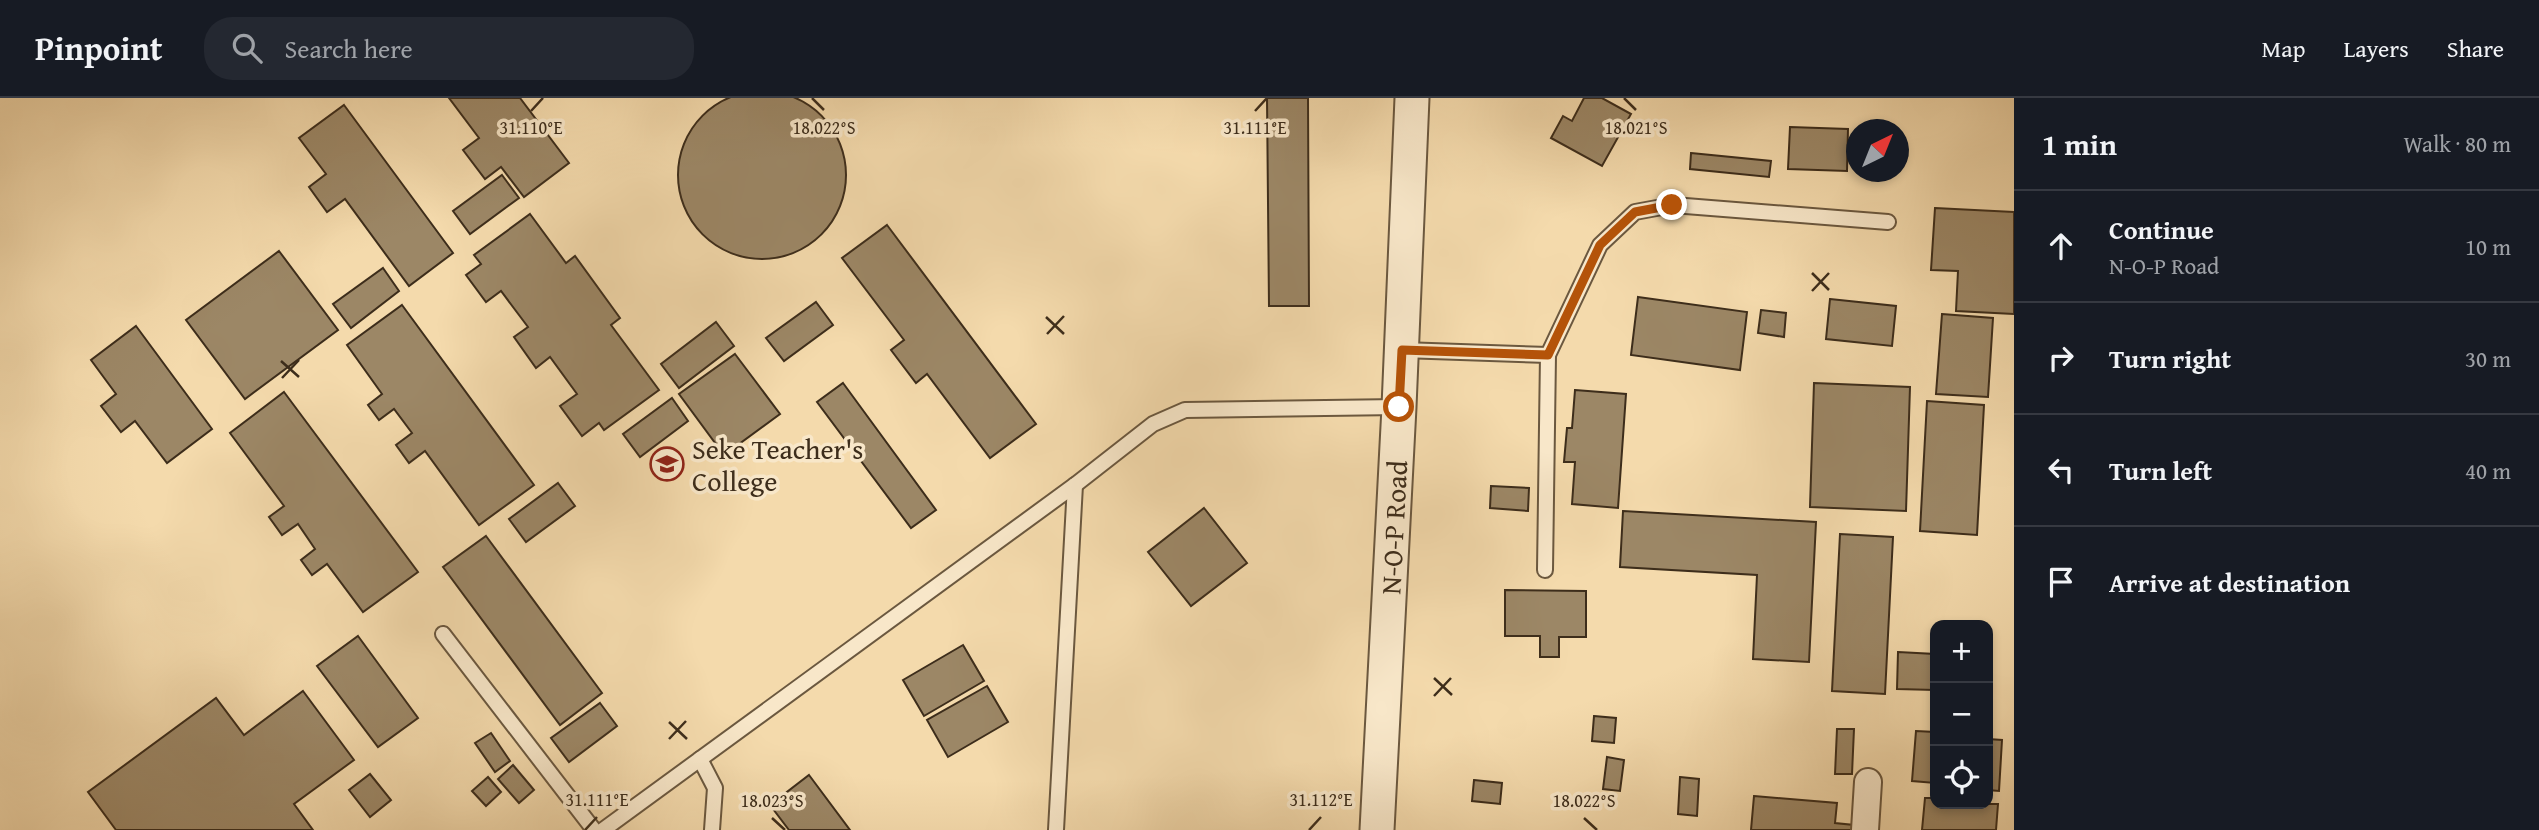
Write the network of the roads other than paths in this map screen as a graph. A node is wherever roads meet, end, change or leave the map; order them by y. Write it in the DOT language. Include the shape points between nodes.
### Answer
graph roads {
  1 [pos="1412,98"];
  2 [pos="1888,222"];
  3 [pos="1402,350"];
  4 [pos="1548,355"];
  5 [pos="1399,407"];
  6 [pos="1075,485"];
  7 [pos="1545,570"];
  8 [pos="443,634"];
  9 [pos="700,759"];
  10 [pos="1868,782"];
  11 [pos="594,830"];
  12 [pos="603,830"];
  13 [pos="712,830"];
  14 [pos="1056,830"];
  15 [pos="1377,830"];
  16 [pos="1865,830"];
  1 -- 3 [label="street, N-O-P Road"];
  2 -- 4 [label="lane" via="1672,205 1635,212 1600,245"];
  3 -- 4 [label="lane"];
  3 -- 5 [label="street, N-O-P Road"];
  4 -- 7 [label="lane"];
  5 -- 6 [label="lane" via="1185,410 1153,424"];
  5 -- 15 [label="street, N-O-P Road"];
  6 -- 9 [label="lane"];
  6 -- 14 [label="lane"];
  8 -- 11 [label="lane"];
  9 -- 12 [label="lane"];
  9 -- 13 [label="lane" via="715,788"];
  10 -- 16 [label="street"];
}
